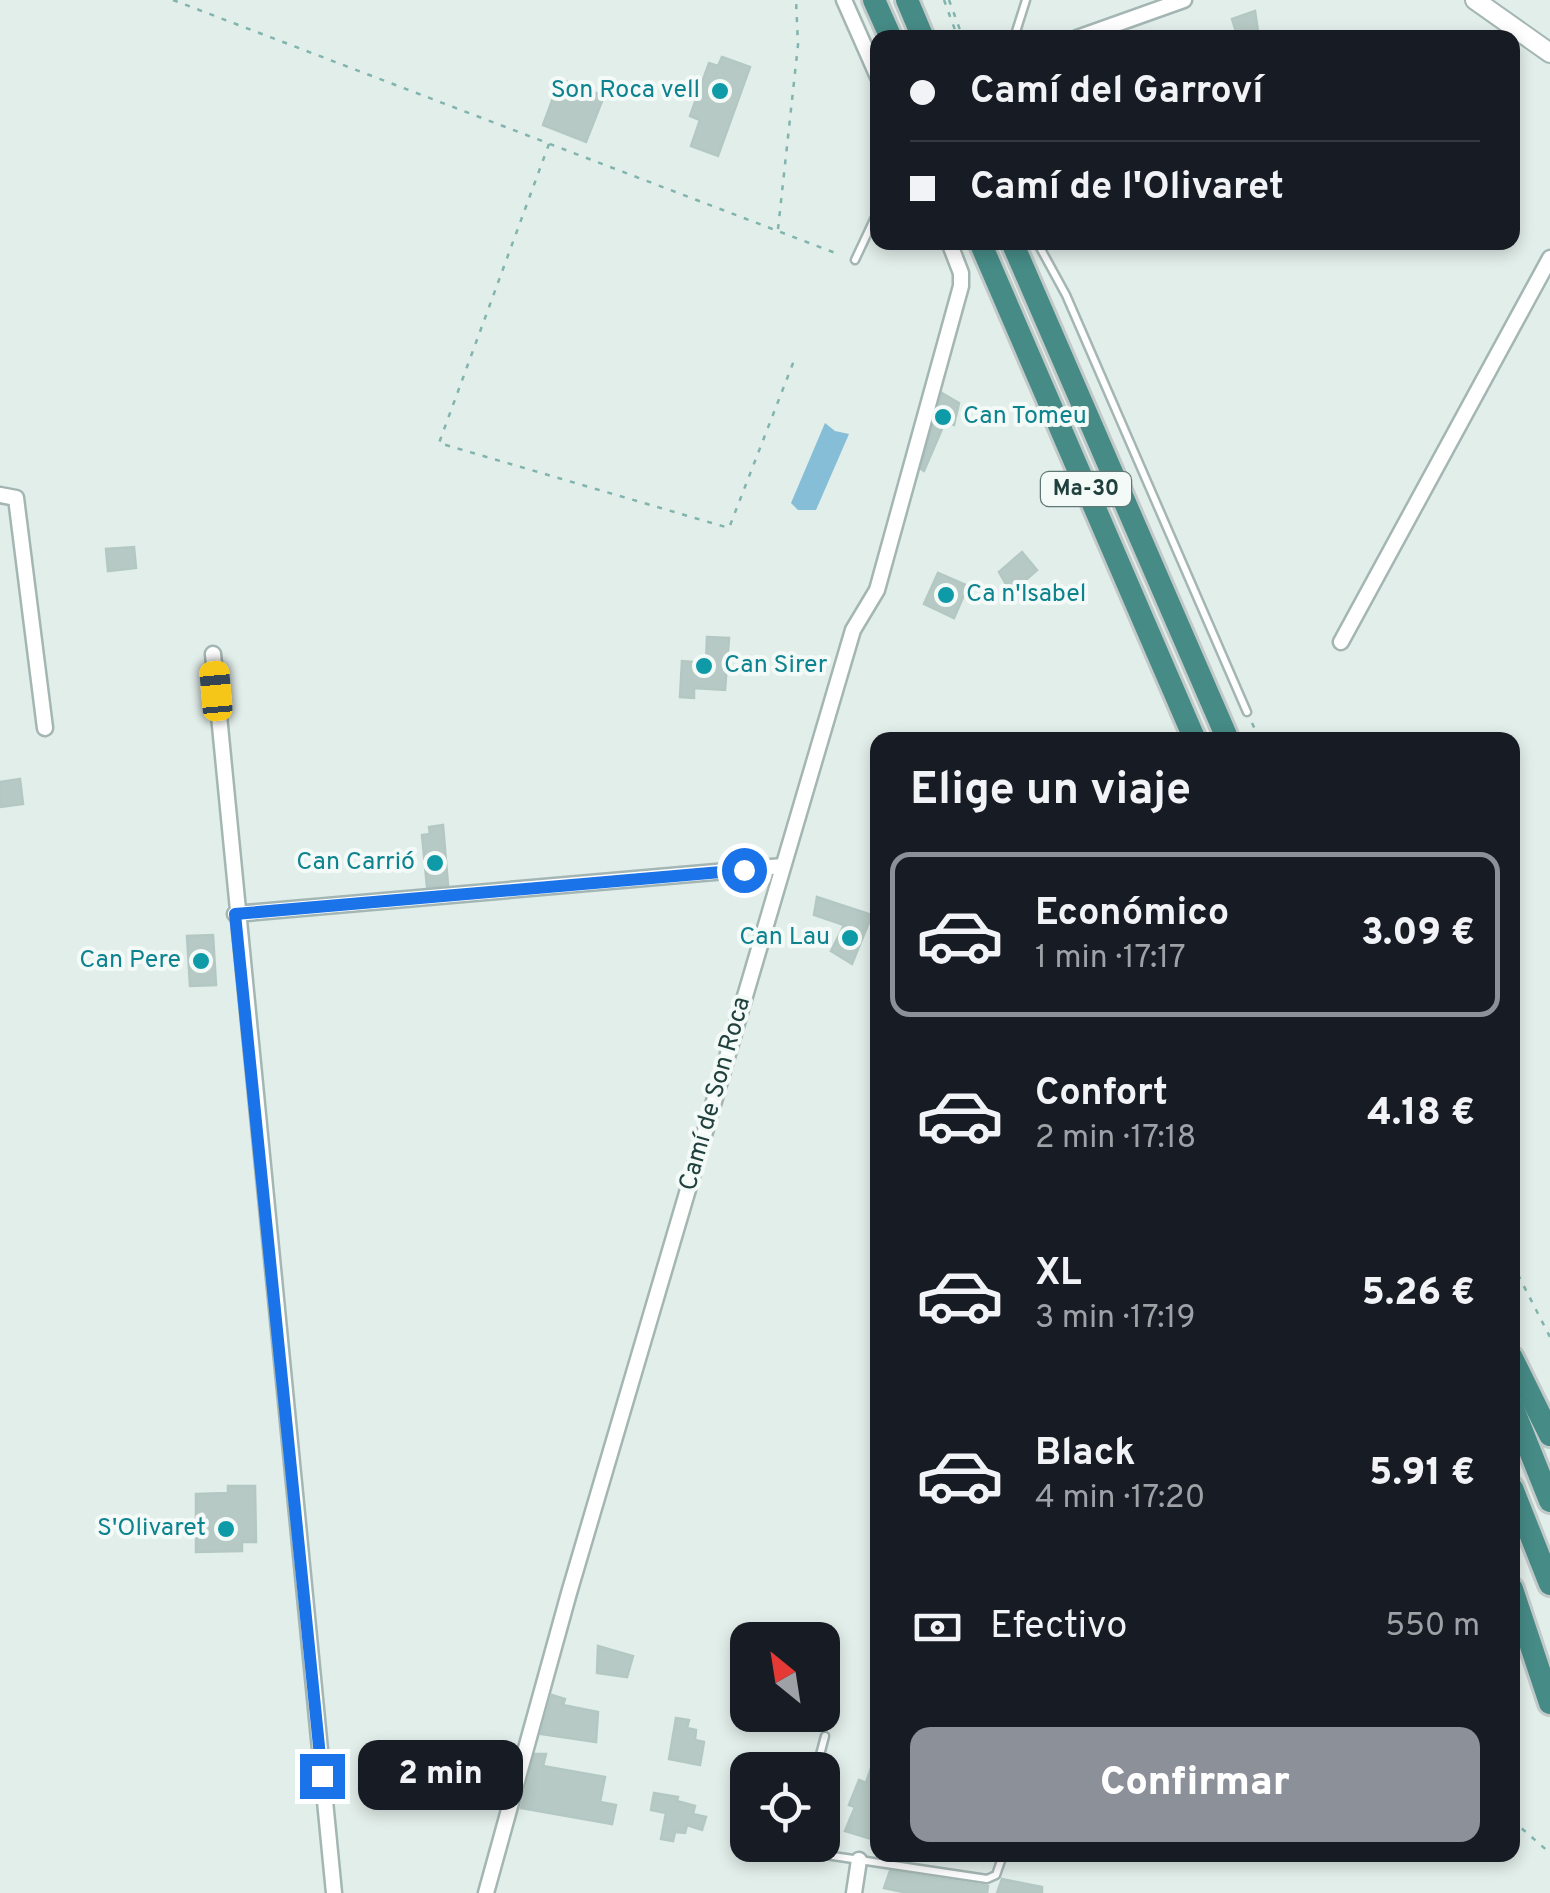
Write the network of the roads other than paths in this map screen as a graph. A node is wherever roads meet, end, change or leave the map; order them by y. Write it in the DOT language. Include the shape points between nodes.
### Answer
graph roads {
  1 [pos="844,0"];
  2 [pos="874,0"];
  3 [pos="907,0"];
  4 [pos="1026,0"];
  5 [pos="1184,0"];
  6 [pos="1475,0"];
  7 [pos="887,30"];
  8 [pos="920,30"];
  9 [pos="1017,30"];
  10 [pos="1100,30"];
  11 [pos="1518,30"];
  12 [pos="1520,31"];
  13 [pos="1550,52"];
  14 [pos="870,59"];
  15 [pos="870,228"];
  16 [pos="952,250"];
  17 [pos="983,250"];
  18 [pos="1015,250"];
  19 [pos="1041,250"];
  20 [pos="1550,258"];
  21 [pos="855,260"];
  22 [pos="0,495"];
  23 [pos="1341,642"];
  24 [pos="213,654"];
  25 [pos="1246,712"];
  26 [pos="45,728"];
  27 [pos="1192,732"];
  28 [pos="1225,732"];
  29 [pos="783,866"];
  30 [pos="235,914"];
  31 [pos="1520,1374"];
  32 [pos="1520,1426"];
  33 [pos="1550,1435"];
  34 [pos="1550,1501"];
  35 [pos="1520,1508"];
  36 [pos="1550,1584"];
  37 [pos="1520,1613"];
  38 [pos="1550,1703"];
  39 [pos="825,1736"];
  40 [pos="821,1752"];
  41 [pos="840,1857"];
  42 [pos="860,1860"];
  43 [pos="870,1862"];
  44 [pos="873,1862"];
  45 [pos="1001,1862"];
  46 [pos="334,1893"];
  47 [pos="486,1893"];
  48 [pos="854,1893"];
  1 -- 14 [label="street"];
  2 -- 7 [label="highway"];
  3 -- 8 [label="highway"];
  4 -- 9 [label="lane"];
  5 -- 10 [label="street"];
  6 -- 11 [label="street"];
  12 -- 13 [label="street"];
  15 -- 21 [label="lane"];
  16 -- 29 [label="street, Camí de Son Roca" via="960,286 877,590 852,630"];
  17 -- 27 [label="highway, Ma-30"];
  18 -- 28 [label="highway, Ma-30"];
  19 -- 25 [label="lane"];
  20 -- 23 [label="street"];
  22 -- 26 [label="street" via="16,498"];
  24 -- 30 [label="street"];
  29 -- 30 [label="street"];
  29 -- 47 [label="street, Camí de Son Roca"];
  30 -- 46 [label="street"];
  31 -- 33 [label="highway"];
  32 -- 34 [label="highway"];
  35 -- 36 [label="highway"];
  37 -- 38 [label="highway"];
  39 -- 40 [label="lane"];
  41 -- 42 [label="lane"];
  42 -- 43 [label="lane"];
  42 -- 48 [label="street"];
  44 -- 45 [label="lane" via="987,1880"];
}
